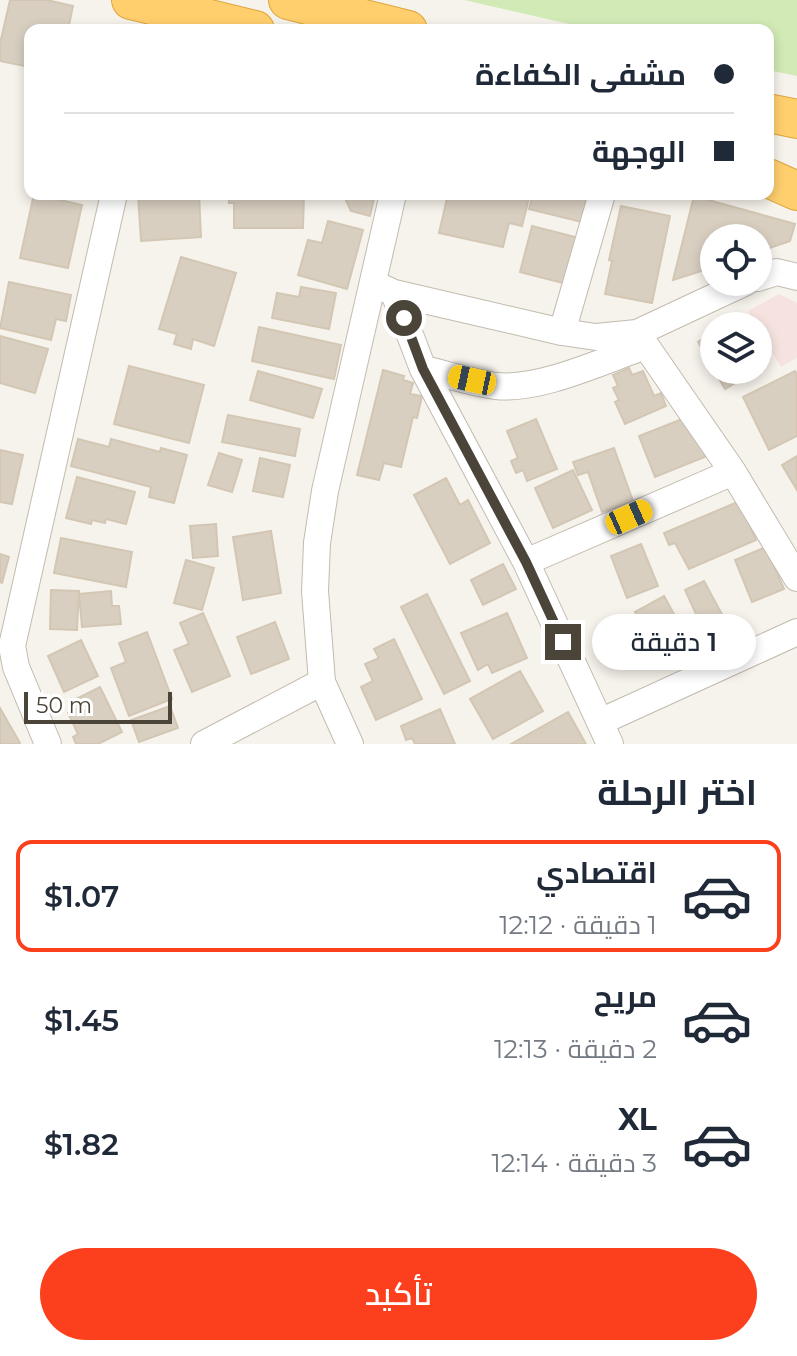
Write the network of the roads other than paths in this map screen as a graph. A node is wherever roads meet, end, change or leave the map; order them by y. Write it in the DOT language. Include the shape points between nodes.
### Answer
graph roads {
  1 [pos="288,0"];
  2 [pos="146,12"];
  3 [pos="219,24"];
  4 [pos="384,24"];
  5 [pos="774,114"];
  6 [pos="797,119"];
  7 [pos="774,167"];
  8 [pos="797,172"];
  9 [pos="774,181"];
  10 [pos="797,191"];
  11 [pos="113,200"];
  12 [pos="392,200"];
  13 [pos="600,200"];
  14 [pos="772,274"];
  15 [pos="797,277"];
  16 [pos="384,288"];
  17 [pos="721,296"];
  18 [pos="562,332"];
  19 [pos="641,340"];
  20 [pos="423,369"];
  21 [pos="733,472"];
  22 [pos="526,562"];
  23 [pos="797,578"];
  24 [pos="797,632"];
  25 [pos="322,682"];
  26 [pos="605,733"];
  27 [pos="48,744"];
  28 [pos="204,744"];
  29 [pos="350,744"];
  1 -- 4 [label="highway"];
  2 -- 3 [label="highway"];
  5 -- 6 [label="highway"];
  7 -- 8 [label="highway"];
  9 -- 10 [label="highway"];
  11 -- 27 [label="street" via="12,646"];
  12 -- 16 [label="street"];
  13 -- 18 [label="street"];
  14 -- 15 [label="street"];
  16 -- 18 [label="street"];
  16 -- 20 [label="street"];
  16 -- 25 [label="street" via="325,491 315,591"];
  17 -- 19 [label="street"];
  18 -- 19 [label="street"];
  19 -- 20 [label="street" via="525,386 497,386"];
  19 -- 21 [label="street"];
  20 -- 22 [label="street"];
  21 -- 22 [label="street"];
  21 -- 23 [label="street"];
  22 -- 26 [label="street"];
  24 -- 26 [label="street"];
  25 -- 28 [label="street"];
  25 -- 29 [label="street"];
}
